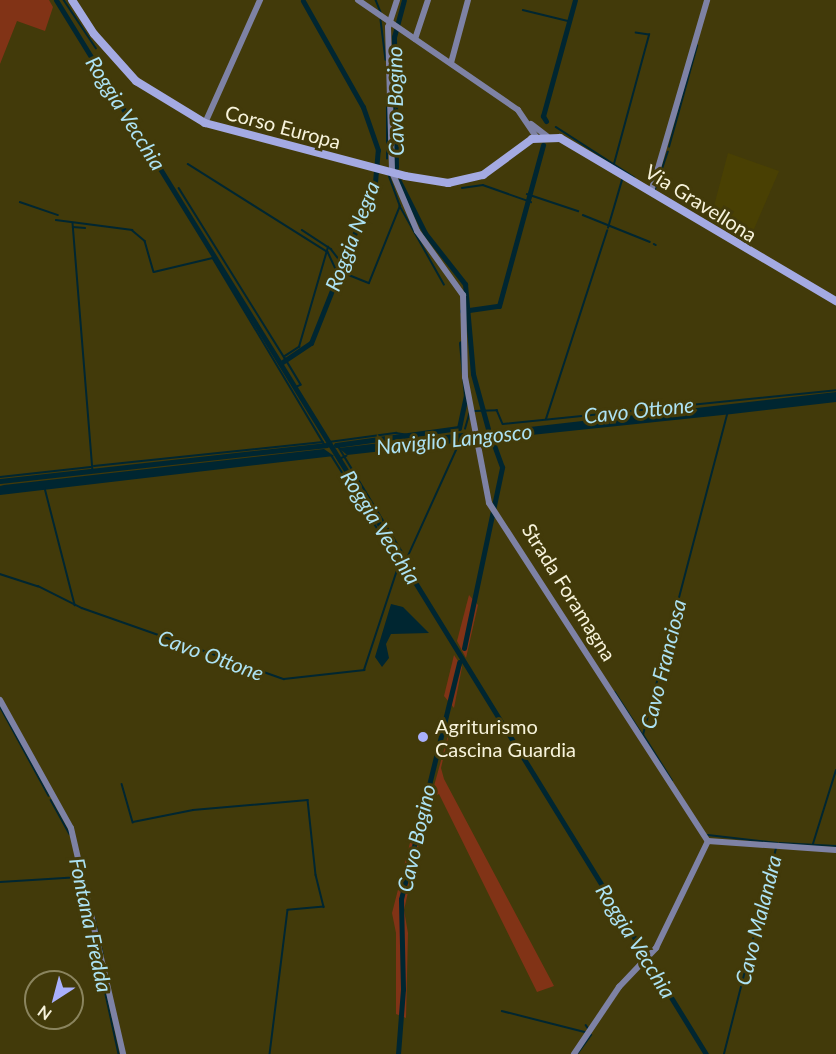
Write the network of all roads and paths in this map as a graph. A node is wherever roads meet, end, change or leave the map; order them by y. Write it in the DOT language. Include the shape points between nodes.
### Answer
graph roads {
  1 [pos="72,0"];
  2 [pos="260,0"];
  3 [pos="358,0"];
  4 [pos="397,0"];
  5 [pos="428,0"];
  6 [pos="468,0"];
  7 [pos="707,0"];
  8 [pos="389,21"];
  9 [pos="415,39"];
  10 [pos="451,63"];
  11 [pos="524,116"];
  12 [pos="529,122"];
  13 [pos="205,123"];
  14 [pos="547,136"];
  15 [pos="530,141"];
  16 [pos="392,172"];
  17 [pos="651,192"];
  18 [pos="836,301"];
  19 [pos="0,700"];
  20 [pos="708,841"];
  21 [pos="836,850"];
  22 [pos="123,1054"];
  23 [pos="574,1054"];
  1 -- 13 [label="main road, Corso Europa" via="94,34 136,81"];
  2 -- 13 [label="street"];
  3 -- 8 [label="street, Via Gravellona"];
  4 -- 8 [label="street"];
  5 -- 9 [label="street"];
  6 -- 10 [label="street"];
  7 -- 17 [label="street"];
  8 -- 9 [label="street, Via Gravellona"];
  8 -- 16 [label="street"];
  9 -- 10 [label="street, Via Gravellona"];
  10 -- 11 [label="street, Via Gravellona"];
  11 -- 12 [label="street, Via Gravellona"];
  11 -- 15 [label="street"];
  12 -- 14 [label="street, Via Gravellona"];
  12 -- 15 [label="street, Via Gravellona"];
  13 -- 16 [label="main road, Corso Europa"];
  14 -- 15 [label="main road, Via Gravellona"];
  14 -- 17 [label="main road, Via Gravellona" via="575,145"];
  15 -- 16 [label="main road, Corso Europa" via="496,168 469,180 448,183"];
  16 -- 20 [label="street, Strada Foramagna" via="417,231 460,287 465,377 491,505"];
  17 -- 18 [label="main road, Via Gravellona"];
  19 -- 22 [label="street" via="71,828"];
  20 -- 21 [label="street"];
  20 -- 23 [label="street" via="656,948 619,987"];
}
